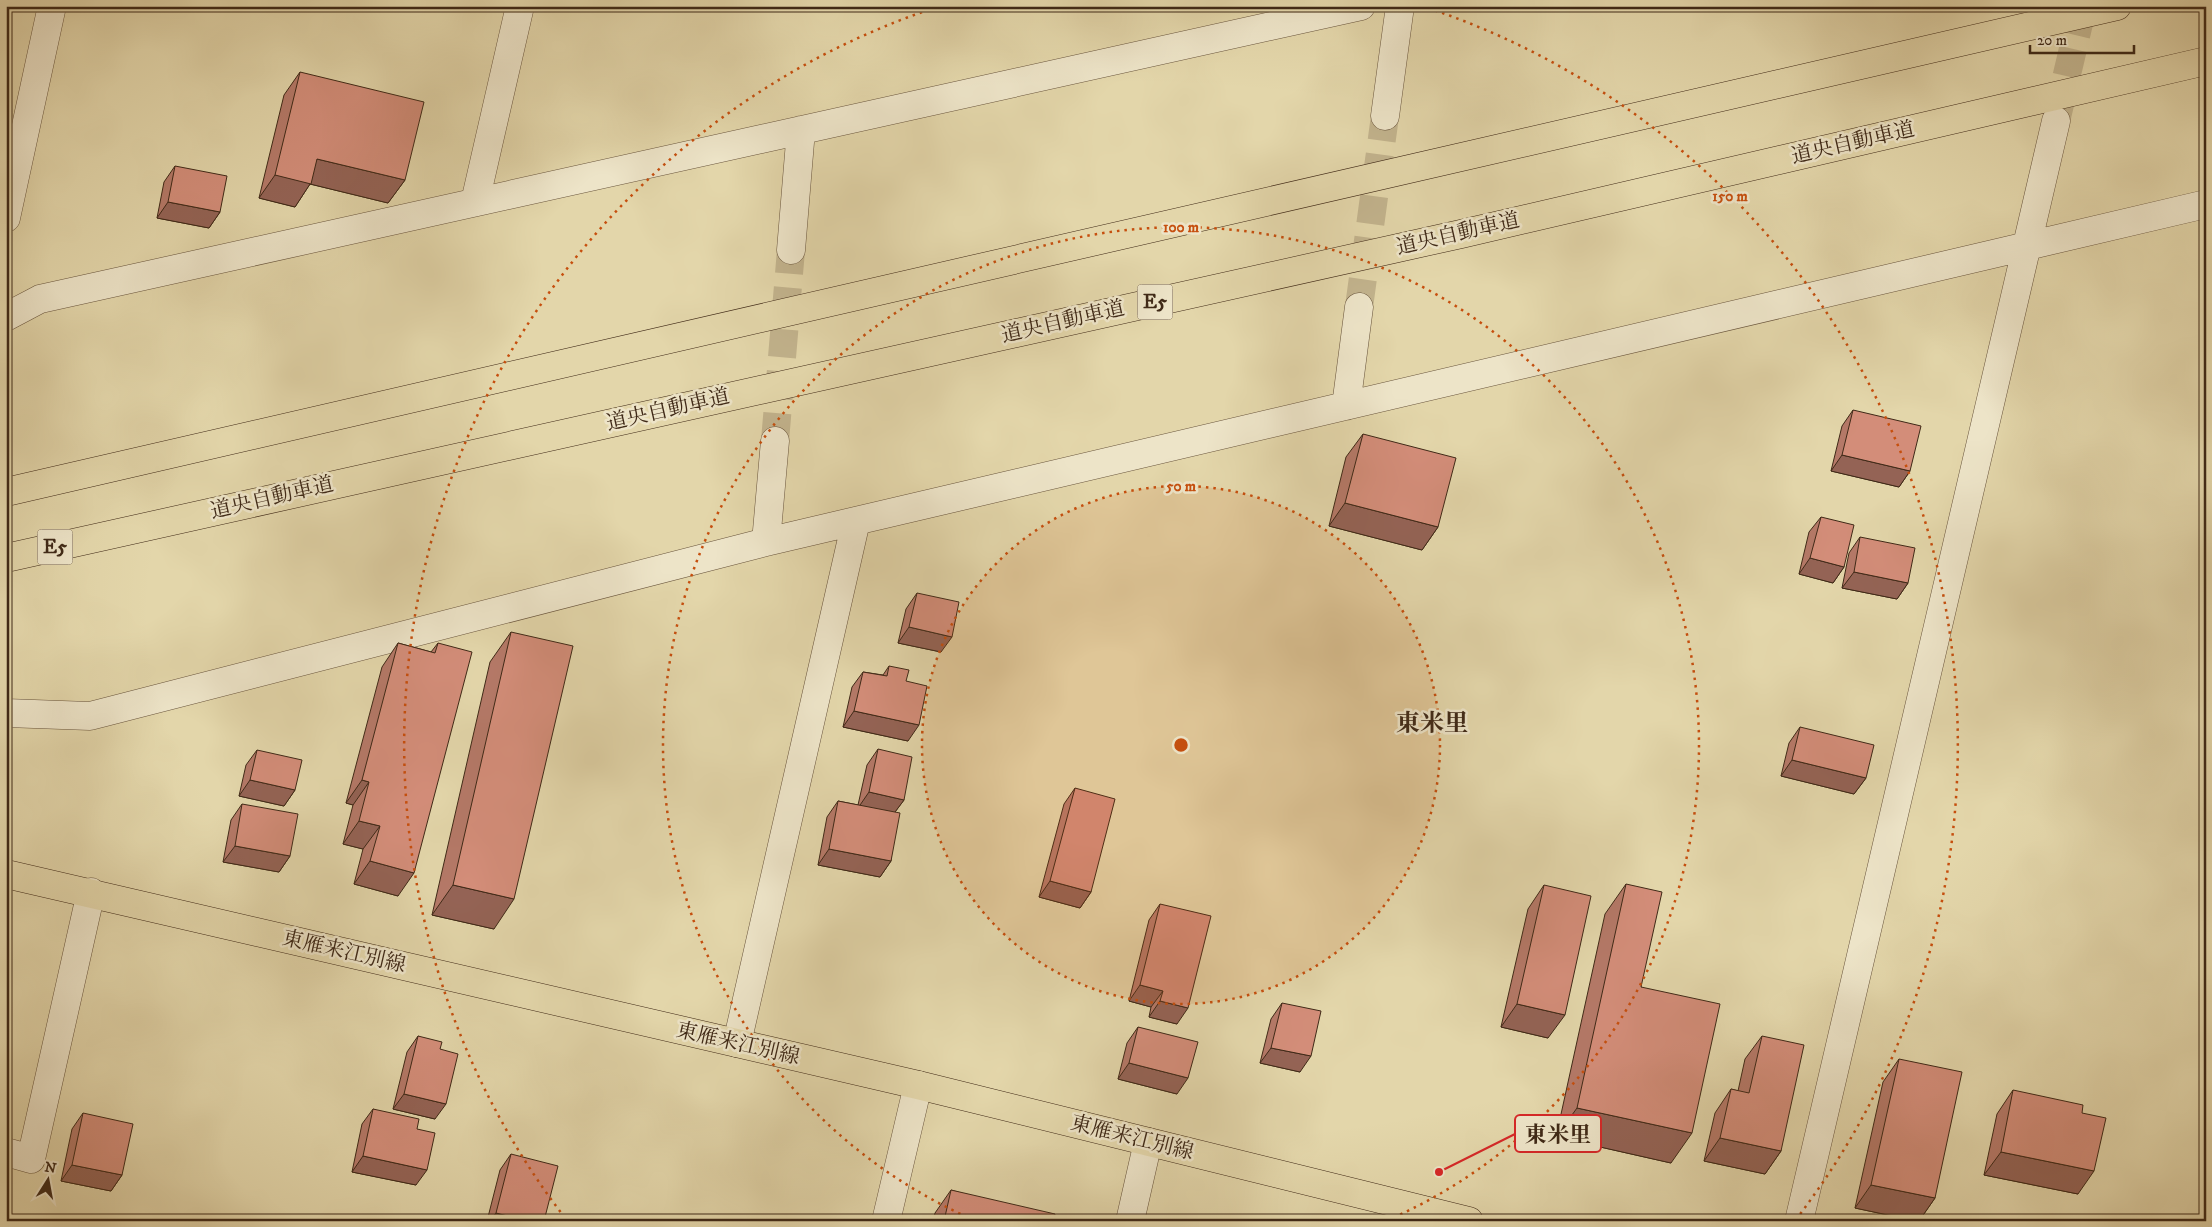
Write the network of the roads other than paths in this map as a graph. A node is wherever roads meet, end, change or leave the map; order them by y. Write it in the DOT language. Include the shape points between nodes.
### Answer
graph roads {
  1 [pos="52,6"];
  2 [pos="520,6"];
  3 [pos="1361,6"];
  4 [pos="1400,6"];
  5 [pos="2117,6"];
  6 [pos="2206,61"];
  7 [pos="1385,116"];
  8 [pos="2056,121"];
  9 [pos="801,130"];
  10 [pos="476,202"];
  11 [pos="2206,204"];
  12 [pos="6,218"];
  13 [pos="2025,247"];
  14 [pos="791,250"];
  15 [pos="1359,306"];
  16 [pos="6,317"];
  17 [pos="1346,406"];
  18 [pos="774,441"];
  19 [pos="6,492"];
  20 [pos="856,521"];
  21 [pos="766,542"];
  22 [pos="6,558"];
  23 [pos="6,713"];
  24 [pos="6,874"];
  25 [pos="91,892"];
  26 [pos="736,1043"];
  27 [pos="918,1086"];
  28 [pos="1148,1142"];
  29 [pos="6,1152"];
  30 [pos="886,1221"];
  31 [pos="1130,1221"];
  32 [pos="1469,1221"];
  33 [pos="1799,1221"];
  1 -- 12 [label="street"];
  2 -- 10 [label="street"];
  3 -- 9 [label="street"];
  4 -- 7 [label="street"];
  5 -- 19 [label="main road"];
  6 -- 22 [label="main road, 道央自動車道 / E5" via="1461,234"];
  8 -- 13 [label="street"];
  9 -- 10 [label="street"];
  9 -- 14 [label="street"];
  10 -- 16 [label="street" via="40,299"];
  11 -- 13 [label="street"];
  13 -- 17 [label="street"];
  13 -- 33 [label="street"];
  15 -- 17 [label="street"];
  17 -- 20 [label="street"];
  18 -- 21 [label="street"];
  20 -- 21 [label="street"];
  20 -- 26 [label="street"];
  21 -- 23 [label="street" via="90,716"];
  24 -- 25 [label="main road, 東雁来江別線"];
  25 -- 26 [label="main road, 東雁来江別線"];
  25 -- 29 [label="street" via="31,1159"];
  26 -- 27 [label="main road, 東雁来江別線"];
  27 -- 28 [label="main road, 東雁来江別線"];
  27 -- 30 [label="street"];
  28 -- 31 [label="street"];
  28 -- 32 [label="main road, 東雁来江別線"];
}
